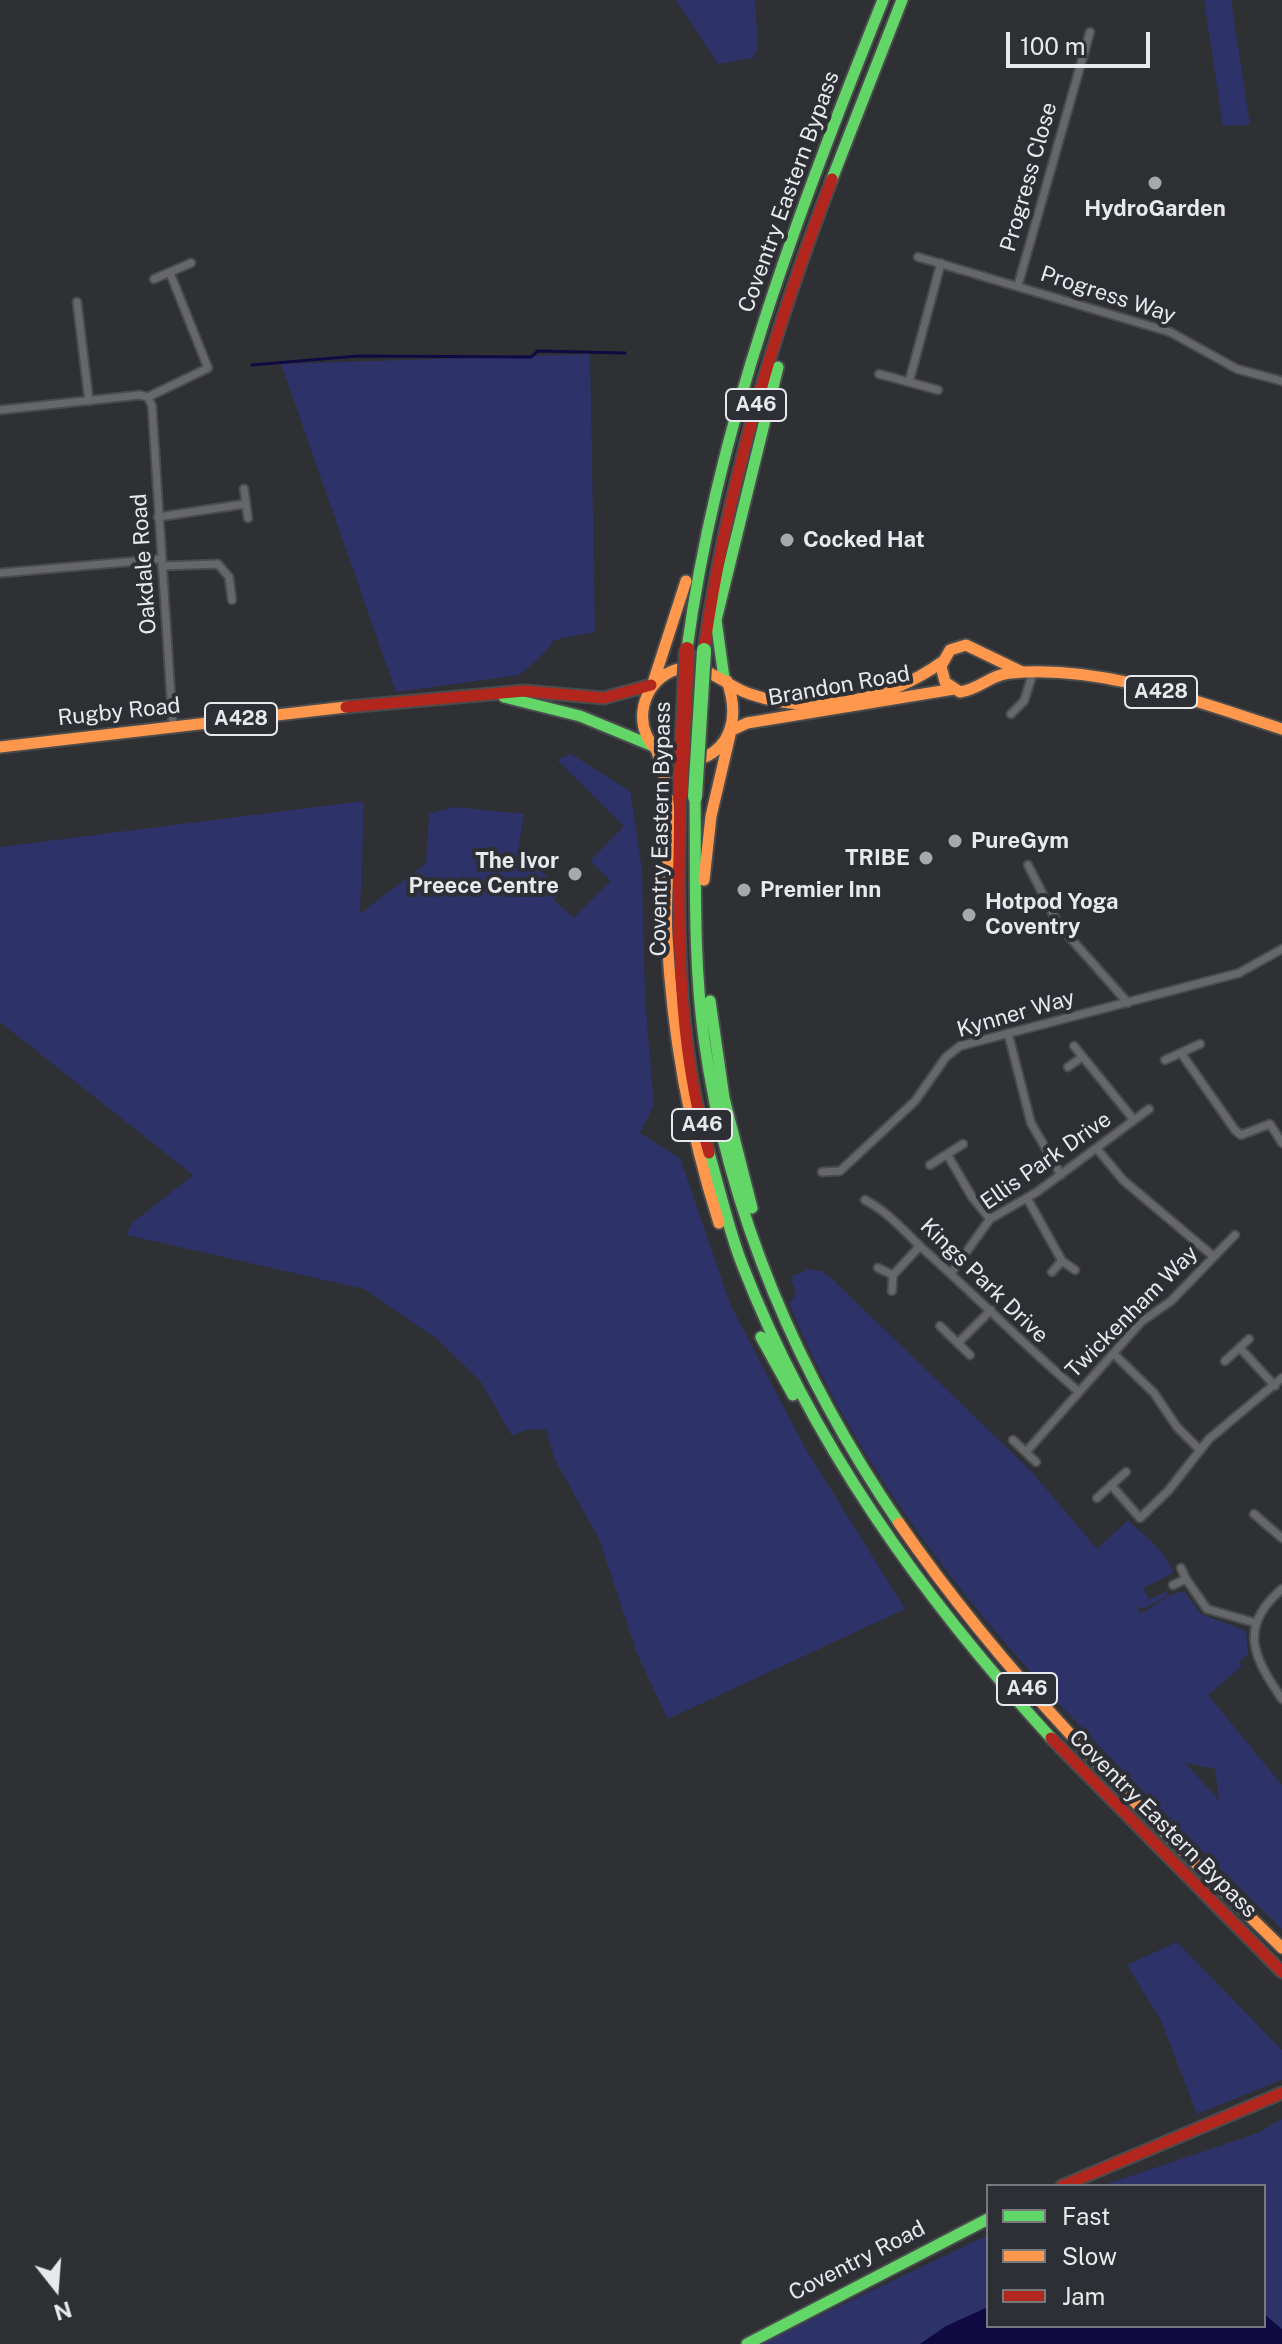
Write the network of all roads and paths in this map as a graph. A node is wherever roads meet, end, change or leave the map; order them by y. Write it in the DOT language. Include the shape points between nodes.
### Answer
graph roads {
  1 [pos="883,0"];
  2 [pos="902,0"];
  3 [pos="1090,32"];
  4 [pos="836,167"];
  5 [pos="811,193"];
  6 [pos="918,257"];
  7 [pos="191,263"];
  8 [pos="941,263"];
  9 [pos="170,273"];
  10 [pos="154,279"];
  11 [pos="1018,285"];
  12 [pos="77,302"];
  13 [pos="879,374"];
  14 [pos="1282,381"];
  15 [pos="909,382"];
  16 [pos="938,390"];
  17 [pos="148,397"];
  18 [pos="89,401"];
  19 [pos="0,410"];
  20 [pos="244,489"];
  21 [pos="245,504"];
  22 [pos="158,517"];
  23 [pos="248,518"];
  24 [pos="161,563"];
  25 [pos="0,573"];
  26 [pos="232,600"];
  27 [pos="981,650"];
  28 [pos="942,662"];
  29 [pos="1028,672"];
  30 [pos="725,680"];
  31 [pos="652,684"];
  32 [pos="982,685"];
  33 [pos="954,689"];
  34 [pos="481,693"];
  35 [pos="1011,714"];
  36 [pos="173,729"];
  37 [pos="1282,729"];
  38 [pos="731,732"];
  39 [pos="0,747"];
  40 [pos="654,748"];
  41 [pos="687,797"];
  42 [pos="1028,865"];
  43 [pos="1282,949"];
  44 [pos="1128,1003"];
  45 [pos="1008,1033"];
  46 [pos="1200,1044"];
  47 [pos="1074,1046"];
  48 [pos="1181,1053"];
  49 [pos="1082,1057"];
  50 [pos="1165,1060"];
  51 [pos="1068,1067"];
  52 [pos="1149,1109"];
  53 [pos="1134,1120"];
  54 [pos="1282,1143"];
  55 [pos="963,1144"];
  56 [pos="1097,1149"];
  57 [pos="947,1154"];
  58 [pos="930,1165"];
  59 [pos="822,1172"];
  60 [pos="1061,1175"];
  61 [pos="1027,1198"];
  62 [pos="865,1200"];
  63 [pos="990,1219"];
  64 [pos="1235,1235"];
  65 [pos="920,1246"];
  66 [pos="1213,1256"];
  67 [pos="1062,1261"];
  68 [pos="878,1268"];
  69 [pos="1075,1270"];
  70 [pos="952,1272"];
  71 [pos="1052,1272"];
  72 [pos="893,1275"];
  73 [pos="892,1291"];
  74 [pos="991,1310"];
  75 [pos="940,1326"];
  76 [pos="1249,1339"];
  77 [pos="958,1343"];
  78 [pos="1240,1348"];
  79 [pos="970,1355"];
  80 [pos="1115,1355"];
  81 [pos="1225,1361"];
  82 [pos="1282,1378"];
  83 [pos="1275,1386"];
  84 [pos="1078,1391"];
  85 [pos="819,1393"];
  86 [pos="819,1431"];
  87 [pos="1013,1440"];
  88 [pos="1200,1450"];
  89 [pos="1026,1452"];
  90 [pos="1036,1462"];
  91 [pos="1126,1472"];
  92 [pos="1111,1485"];
  93 [pos="1097,1498"];
  94 [pos="1254,1514"];
  95 [pos="1264,1524"];
  96 [pos="1256,1532"];
  97 [pos="1282,1538"];
  98 [pos="1181,1568"];
  99 [pos="1186,1579"];
  100 [pos="1173,1585"];
  101 [pos="1282,1589"];
  102 [pos="1256,1623"];
  103 [pos="1282,1699"];
  104 [pos="1282,1948"];
  105 [pos="1282,1972"];
  106 [pos="1282,2093"];
  107 [pos="1067,2184"];
  108 [pos="986,2220"];
  109 [pos="747,2344"];
  1 -- 5 [label="main road, Coventry Eastern Bypass / A46"];
  2 -- 4 [label="main road, Coventry Eastern Bypass / A46"];
  3 -- 11 [label="street, Progress Close"];
  4 -- 30 [label="main road" via="723,578 716,620"];
  4 -- 41 [label="main road, Coventry Eastern Bypass / A46, bridge" via="733,487 709,604"];
  5 -- 31 [label="main road" via="774,269 726,417 681,605"];
  5 -- 41 [label="main road, Coventry Eastern Bypass / A46, bridge" via="733,420 703,541 687,649"];
  6 -- 8 [label="street, Progress Way"];
  7 -- 9 [label="street"];
  8 -- 11 [label="street, Progress Way"];
  8 -- 15 [label="street"];
  9 -- 10 [label="street"];
  9 -- 17 [label="street" via="208,368"];
  11 -- 14 [label="street, Progress Way" via="1170,332 1237,369"];
  12 -- 18 [label="street"];
  13 -- 15 [label="street"];
  15 -- 16 [label="street"];
  17 -- 18 [label="street"];
  17 -- 22 [label="street, Oakdale Road"];
  18 -- 19 [label="street"];
  20 -- 21 [label="street"];
  21 -- 22 [label="street"];
  21 -- 23 [label="street"];
  22 -- 24 [label="street, Oakdale Road"];
  24 -- 25 [label="street"];
  24 -- 26 [label="street" via="218,564 229,577"];
  24 -- 36 [label="street, Oakdale Road"];
  27 -- 28 [label="main road" via="960,645"];
  27 -- 29 [label="main road, A428"];
  27 -- 32 [label="main road" via="989,667"];
  28 -- 30 [label="main road, Brandon Road" via="921,680 837,701 771,701"];
  28 -- 33 [label="main road" via="944,679"];
  29 -- 32 [label="main road, A428" via="993,676"];
  29 -- 35 [label="street" via="1024,701"];
  29 -- 37 [label="main road, A428" via="1153,690"];
  30 -- 31 [label="main road" via="696,668 678,669"];
  30 -- 38 [label="main road" via="735,710"];
  31 -- 34 [label="main road, Rugby Road / A428" via="604,698"];
  31 -- 40 [label="main road" via="643,722"];
  32 -- 33 [label="main road" via="970,691"];
  33 -- 38 [label="main road, Brandon Road" via="747,723"];
  34 -- 36 [label="main road, Rugby Road / A428"];
  34 -- 40 [label="main road, Rugby Road / A428" via="573,712"];
  36 -- 39 [label="main road, Rugby Road / A428"];
  38 -- 40 [label="main road" via="715,752 691,760"];
  38 -- 85 [label="main road" via="711,816 704,880 711,1007 724,1098 755,1221"];
  40 -- 86 [label="main road" via="670,788 668,954 693,1132 713,1206 762,1339 782,1380"];
  41 -- 85 [label="main road, Coventry Eastern Bypass / A46" via="704,1039 715,1103 748,1226"];
  41 -- 86 [label="main road, Coventry Eastern Bypass / A46" via="680,952 703,1130 745,1275"];
  42 -- 44 [label="street, Kynner Way" via="1058,924"];
  43 -- 44 [label="street, Kynner Way" via="1239,973"];
  44 -- 45 [label="street, Kynner Way"];
  45 -- 59 [label="street, Kynner Way" via="952,1050 915,1101 840,1171"];
  45 -- 60 [label="street" via="1031,1123"];
  46 -- 48 [label="street"];
  47 -- 49 [label="street, Ellis Park Drive"];
  48 -- 50 [label="street"];
  48 -- 54 [label="street" via="1235,1130 1241,1135 1270,1124"];
  49 -- 51 [label="street"];
  49 -- 53 [label="street, Ellis Park Drive"];
  52 -- 53 [label="street, Ellis Park Drive"];
  53 -- 56 [label="street, Ellis Park Drive"];
  55 -- 57 [label="street"];
  56 -- 60 [label="street, Ellis Park Drive"];
  56 -- 66 [label="street" via="1134,1189"];
  57 -- 58 [label="street"];
  57 -- 63 [label="street"];
  60 -- 61 [label="street, Ellis Park Drive"];
  61 -- 63 [label="street, Ellis Park Drive"];
  61 -- 67 [label="street"];
  62 -- 65 [label="street, Kings Park Drive"];
  63 -- 70 [label="street, Ellis Park Drive"];
  64 -- 66 [label="street, Twickenham Way"];
  65 -- 70 [label="street, Kings Park Drive"];
  65 -- 72 [label="street"];
  66 -- 80 [label="street, Twickenham Way" via="1171,1301 1141,1322"];
  67 -- 69 [label="street"];
  67 -- 71 [label="street"];
  68 -- 72 [label="street"];
  70 -- 74 [label="street, Kings Park Drive"];
  72 -- 73 [label="street"];
  74 -- 77 [label="street"];
  74 -- 84 [label="street, Kings Park Drive"];
  75 -- 77 [label="street"];
  76 -- 78 [label="street"];
  77 -- 79 [label="street"];
  78 -- 81 [label="street"];
  78 -- 83 [label="street"];
  80 -- 84 [label="street, Twickenham Way"];
  80 -- 88 [label="street"];
  82 -- 83 [label="street"];
  83 -- 88 [label="street"];
  84 -- 89 [label="street, Twickenham Way"];
  85 -- 104 [label="main road, Coventry Eastern Bypass / A46" via="901,1526 995,1652 1095,1764"];
  86 -- 105 [label="main road, Coventry Eastern Bypass / A46" via="876,1523 984,1666 1084,1778"];
  87 -- 89 [label="street"];
  88 -- 92 [label="street" via="1140,1518"];
  89 -- 90 [label="street"];
  91 -- 92 [label="street"];
  92 -- 93 [label="street"];
  94 -- 95 [label="street"];
  95 -- 96 [label="street"];
  95 -- 97 [label="street"];
  98 -- 99 [label="street"];
  99 -- 100 [label="street"];
  99 -- 102 [label="street" via="1207,1609"];
  101 -- 102 [label="street"];
  102 -- 103 [label="street" via="1257,1660"];
  106 -- 107 [label="main road"];
  108 -- 109 [label="main road, Coventry Road"];
}
